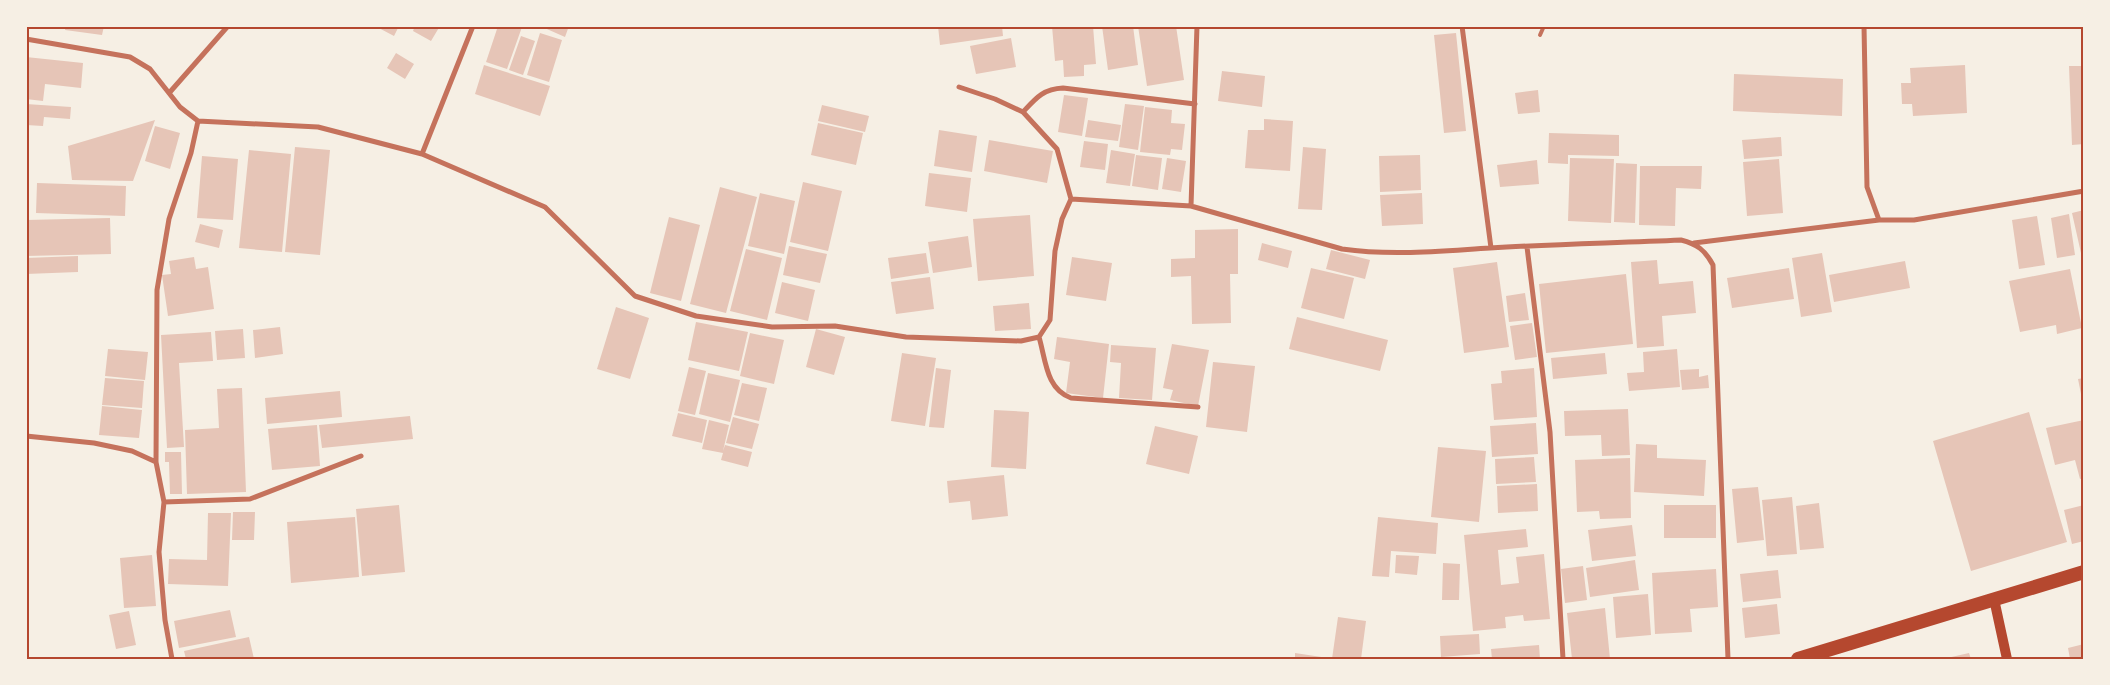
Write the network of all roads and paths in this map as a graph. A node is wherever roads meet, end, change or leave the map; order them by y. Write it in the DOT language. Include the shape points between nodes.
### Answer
graph roads {
  1 [pos="228,26"];
  2 [pos="473,26"];
  3 [pos="1197,26"];
  4 [pos="1462,26"];
  5 [pos="1544,26"];
  6 [pos="1864,26"];
  7 [pos="1540,35"];
  8 [pos="26,39"];
  9 [pos="959,87"];
  10 [pos="170,92"];
  11 [pos="1195,104"];
  12 [pos="1023,112"];
  13 [pos="198,121"];
  14 [pos="422,154"];
  15 [pos="2084,191"];
  16 [pos="1071,199"];
  17 [pos="1191,206"];
  18 [pos="1879,220"];
  19 [pos="1694,243"];
  20 [pos="1527,247"];
  21 [pos="1491,248"];
  22 [pos="1040,337"];
  23 [pos="1198,407"];
  24 [pos="26,436"];
  25 [pos="361,456"];
  26 [pos="156,462"];
  27 [pos="164,502"];
  28 [pos="2084,572"];
  29 [pos="1994,599"];
  30 [pos="172,659"];
  31 [pos="1563,659"];
  32 [pos="1728,659"];
  33 [pos="1798,659"];
  34 [pos="2006,659"];
  1 -- 10 [label="street"];
  2 -- 14 [label="street"];
  3 -- 11 [label="street"];
  4 -- 21 [label="street"];
  5 -- 7 [label="lane"];
  6 -- 18 [label="street" via="1867,187"];
  8 -- 10 [label="street" via="130,57 150,69"];
  9 -- 12 [label="street"];
  10 -- 13 [label="street" via="180,107"];
  11 -- 12 [label="street" via="1051,88"];
  11 -- 17 [label="street"];
  12 -- 16 [label="street" via="1057,149"];
  13 -- 14 [label="street" via="318,127"];
  13 -- 26 [label="street" via="169,219 158,290"];
  14 -- 22 [label="street" via="545,207 634,296 696,316 772,327 835,326 906,337 1020,341"];
  15 -- 18 [label="street" via="1914,220"];
  16 -- 17 [label="street"];
  16 -- 22 [label="street" via="1062,219 1055,251 1050,320"];
  17 -- 21 [label="street" via="1342,250 1393,254"];
  18 -- 19 [label="street"];
  19 -- 20 [label="street" via="1681,240"];
  19 -- 32 [label="street" via="1707,253 1713,265"];
  20 -- 21 [label="street"];
  20 -- 31 [label="street" via="1550,432"];
  22 -- 23 [label="street" via="1055,388 1071,398"];
  24 -- 26 [label="street" via="94,443 132,451"];
  25 -- 27 [label="street" via="250,499"];
  26 -- 27 [label="street"];
  27 -- 30 [label="street" via="159,552"];
  28 -- 29 [label="highway"];
  29 -- 33 [label="highway"];
  29 -- 34 [label="main road"];
}
